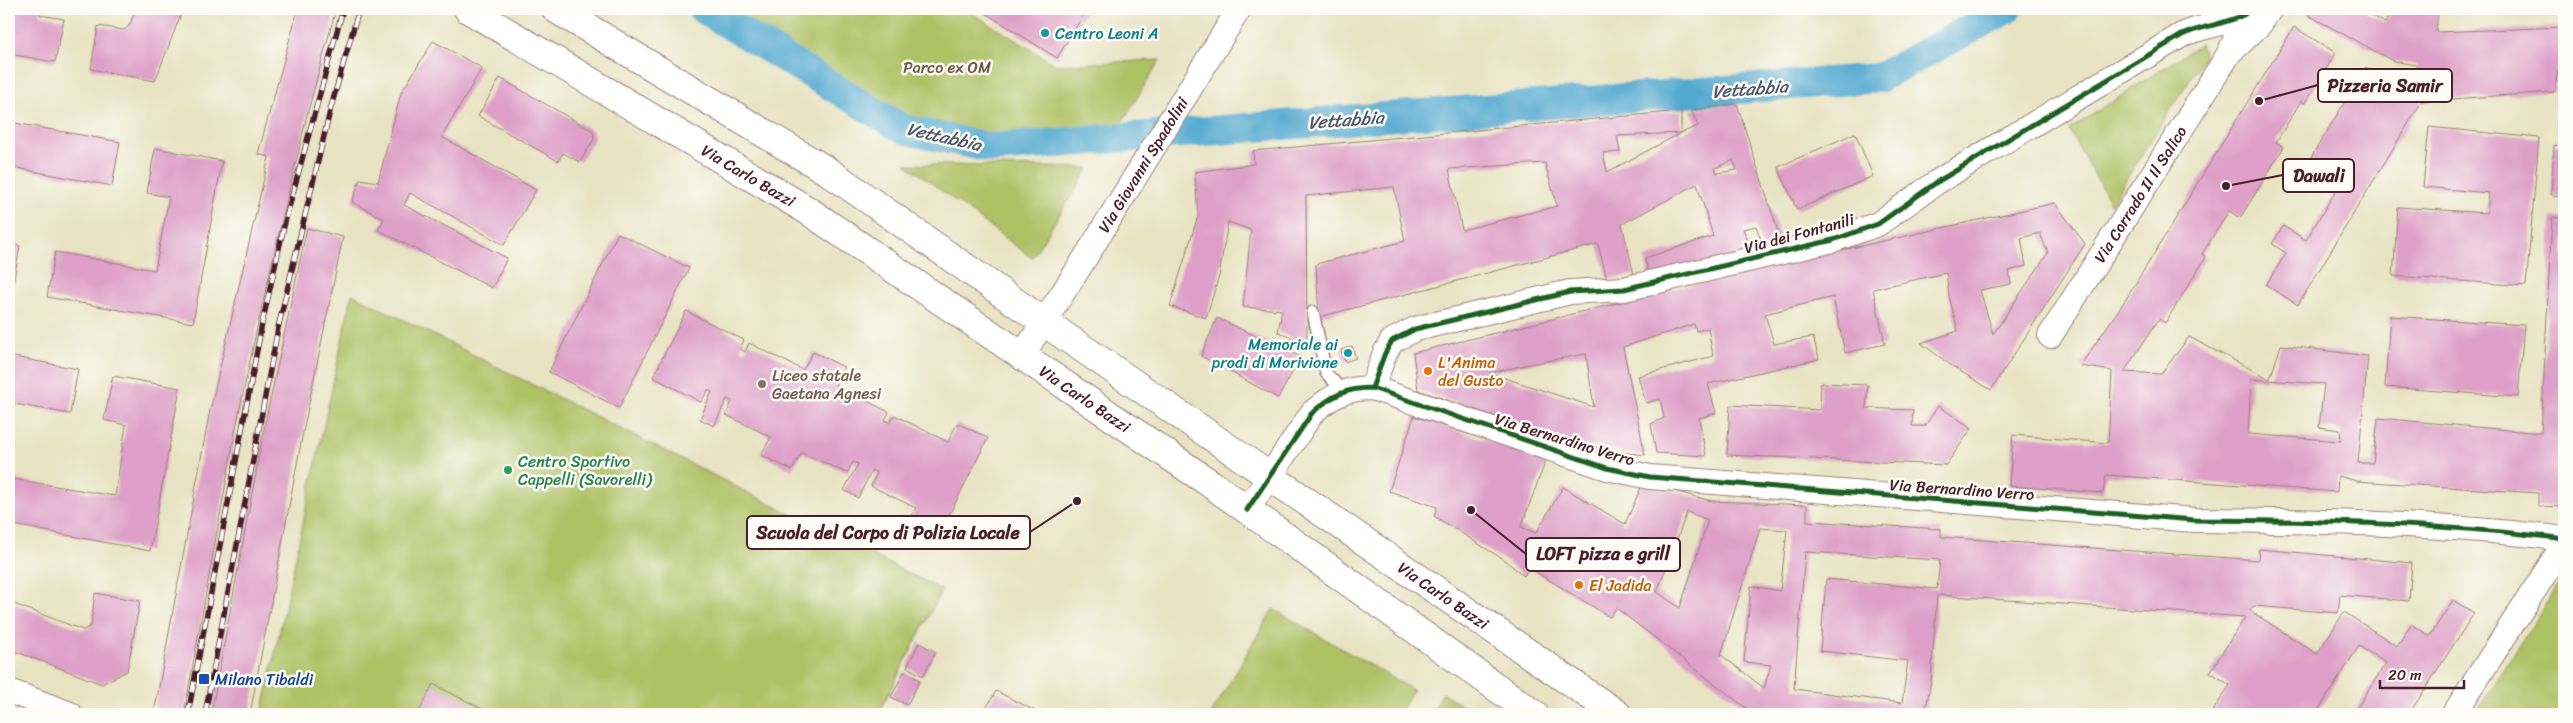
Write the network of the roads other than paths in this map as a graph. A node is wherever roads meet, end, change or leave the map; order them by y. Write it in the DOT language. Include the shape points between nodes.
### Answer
graph roads {
  1 [pos="468,9"];
  2 [pos="556,9"];
  3 [pos="1239,9"];
  4 [pos="2270,9"];
  5 [pos="2246,12"];
  6 [pos="2230,52"];
  7 [pos="1313,312"];
  8 [pos="1045,321"];
  9 [pos="2050,336"];
  10 [pos="1022,354"];
  11 [pos="1372,388"];
  12 [pos="1343,391"];
  13 [pos="1269,476"];
  14 [pos="1247,510"];
  15 [pos="2564,539"];
  16 [pos="2564,544"];
  17 [pos="9,691"];
  18 [pos="70,714"];
  19 [pos="1534,714"];
  20 [pos="1617,714"];
  21 [pos="2454,714"];
  1 -- 10 [label="main road, Via Carlo Bazzi" via="808,210"];
  2 -- 8 [label="main road, Via Carlo Bazzi" via="830,172"];
  3 -- 8 [label="street, Via Giovanni Spadolini"];
  4 -- 6 [label="street, Via Corrado II Il Salico" via="2260,24"];
  5 -- 6 [label="street, Via Corrado II Il Salico"];
  5 -- 11 [label="street, Via dei Fontanili" via="2231,22 2198,27 2182,35 1937,182 1878,224 1833,240 1624,290 1570,292 1415,329 1392,341"];
  6 -- 9 [label="street, Via Corrado II Il Salico"];
  7 -- 12 [label="lane" via="1326,373"];
  8 -- 10 [label="street"];
  8 -- 13 [label="main road, Via Carlo Bazzi"];
  10 -- 14 [label="main road, Via Carlo Bazzi"];
  11 -- 12 [label="street"];
  11 -- 15 [label="street, Via Bernardino Verro" via="1607,468 1650,477 2194,520 2505,532"];
  12 -- 13 [label="street" via="1312,413"];
  13 -- 14 [label="street"];
  13 -- 20 [label="main road, Via Carlo Bazzi"];
  14 -- 19 [label="main road, Via Carlo Bazzi"];
  16 -- 21 [label="street"];
  17 -- 18 [label="street"];
}
